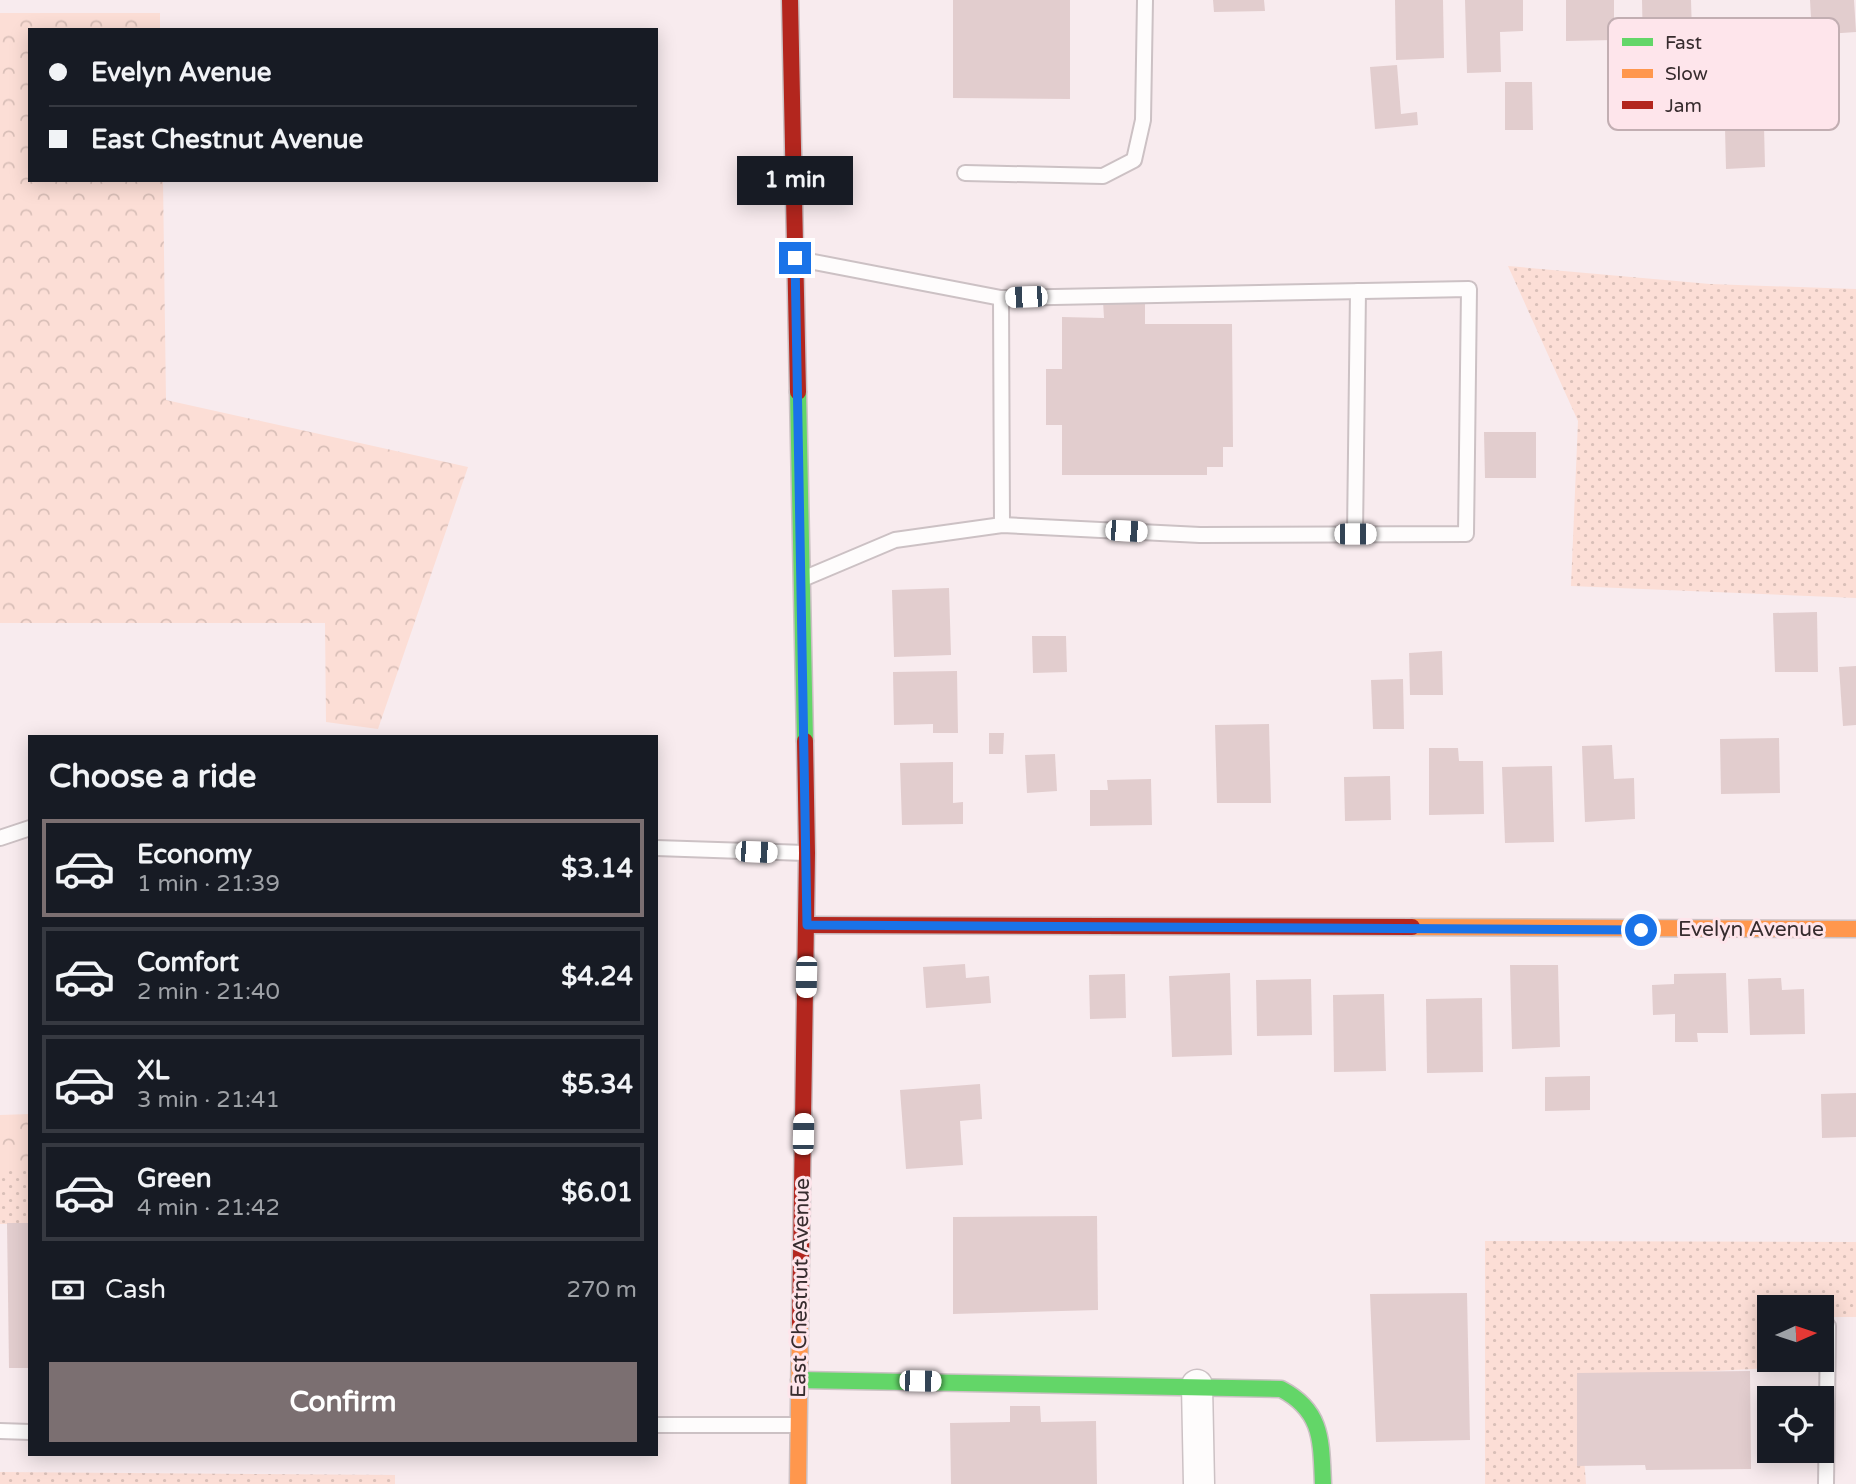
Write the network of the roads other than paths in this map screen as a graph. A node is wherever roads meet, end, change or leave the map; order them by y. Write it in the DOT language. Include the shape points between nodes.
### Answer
graph roads {
  1 [pos="790,0"];
  2 [pos="1145,0"];
  3 [pos="965,173"];
  4 [pos="795,258"];
  5 [pos="1358,290"];
  6 [pos="1000,298"];
  7 [pos="1002,526"];
  8 [pos="1355,534"];
  9 [pos="801,580"];
  10 [pos="28,829"];
  11 [pos="0,838"];
  12 [pos="658,848"];
  13 [pos="807,853"];
  14 [pos="807,925"];
  15 [pos="1856,929"];
  16 [pos="1827,1372"];
  17 [pos="799,1380"];
  18 [pos="1197,1385"];
  19 [pos="658,1424"];
  20 [pos="798,1425"];
  21 [pos="0,1430"];
  22 [pos="28,1432"];
  23 [pos="798,1484"];
  24 [pos="1199,1484"];
  25 [pos="1323,1484"];
  26 [pos="1826,1484"];
  1 -- 4 [label="street, East Chestnut Avenue"];
  2 -- 3 [label="lane" via="1143,120 1134,160 1103,176"];
  4 -- 6 [label="lane"];
  4 -- 9 [label="street, East Chestnut Avenue"];
  5 -- 6 [label="lane"];
  5 -- 8 [label="lane"];
  5 -- 8 [label="lane" via="1469,289 1466,534"];
  6 -- 7 [label="lane"];
  7 -- 8 [label="lane" via="1200,535"];
  7 -- 9 [label="lane" via="895,540"];
  9 -- 13 [label="street, East Chestnut Avenue"];
  10 -- 11 [label="lane"];
  12 -- 13 [label="lane"];
  13 -- 14 [label="street, East Chestnut Avenue"];
  14 -- 15 [label="street, Evelyn Avenue"];
  14 -- 17 [label="street, East Chestnut Avenue"];
  16 -- 26 [label="lane"];
  17 -- 18 [label="street"];
  17 -- 20 [label="street, East Chestnut Avenue"];
  18 -- 24 [label="street"];
  18 -- 25 [label="street" via="1269,1387 1298,1396 1310,1407 1319,1426"];
  19 -- 20 [label="lane"];
  20 -- 23 [label="street, East Chestnut Avenue"];
  21 -- 22 [label="lane"];
}
